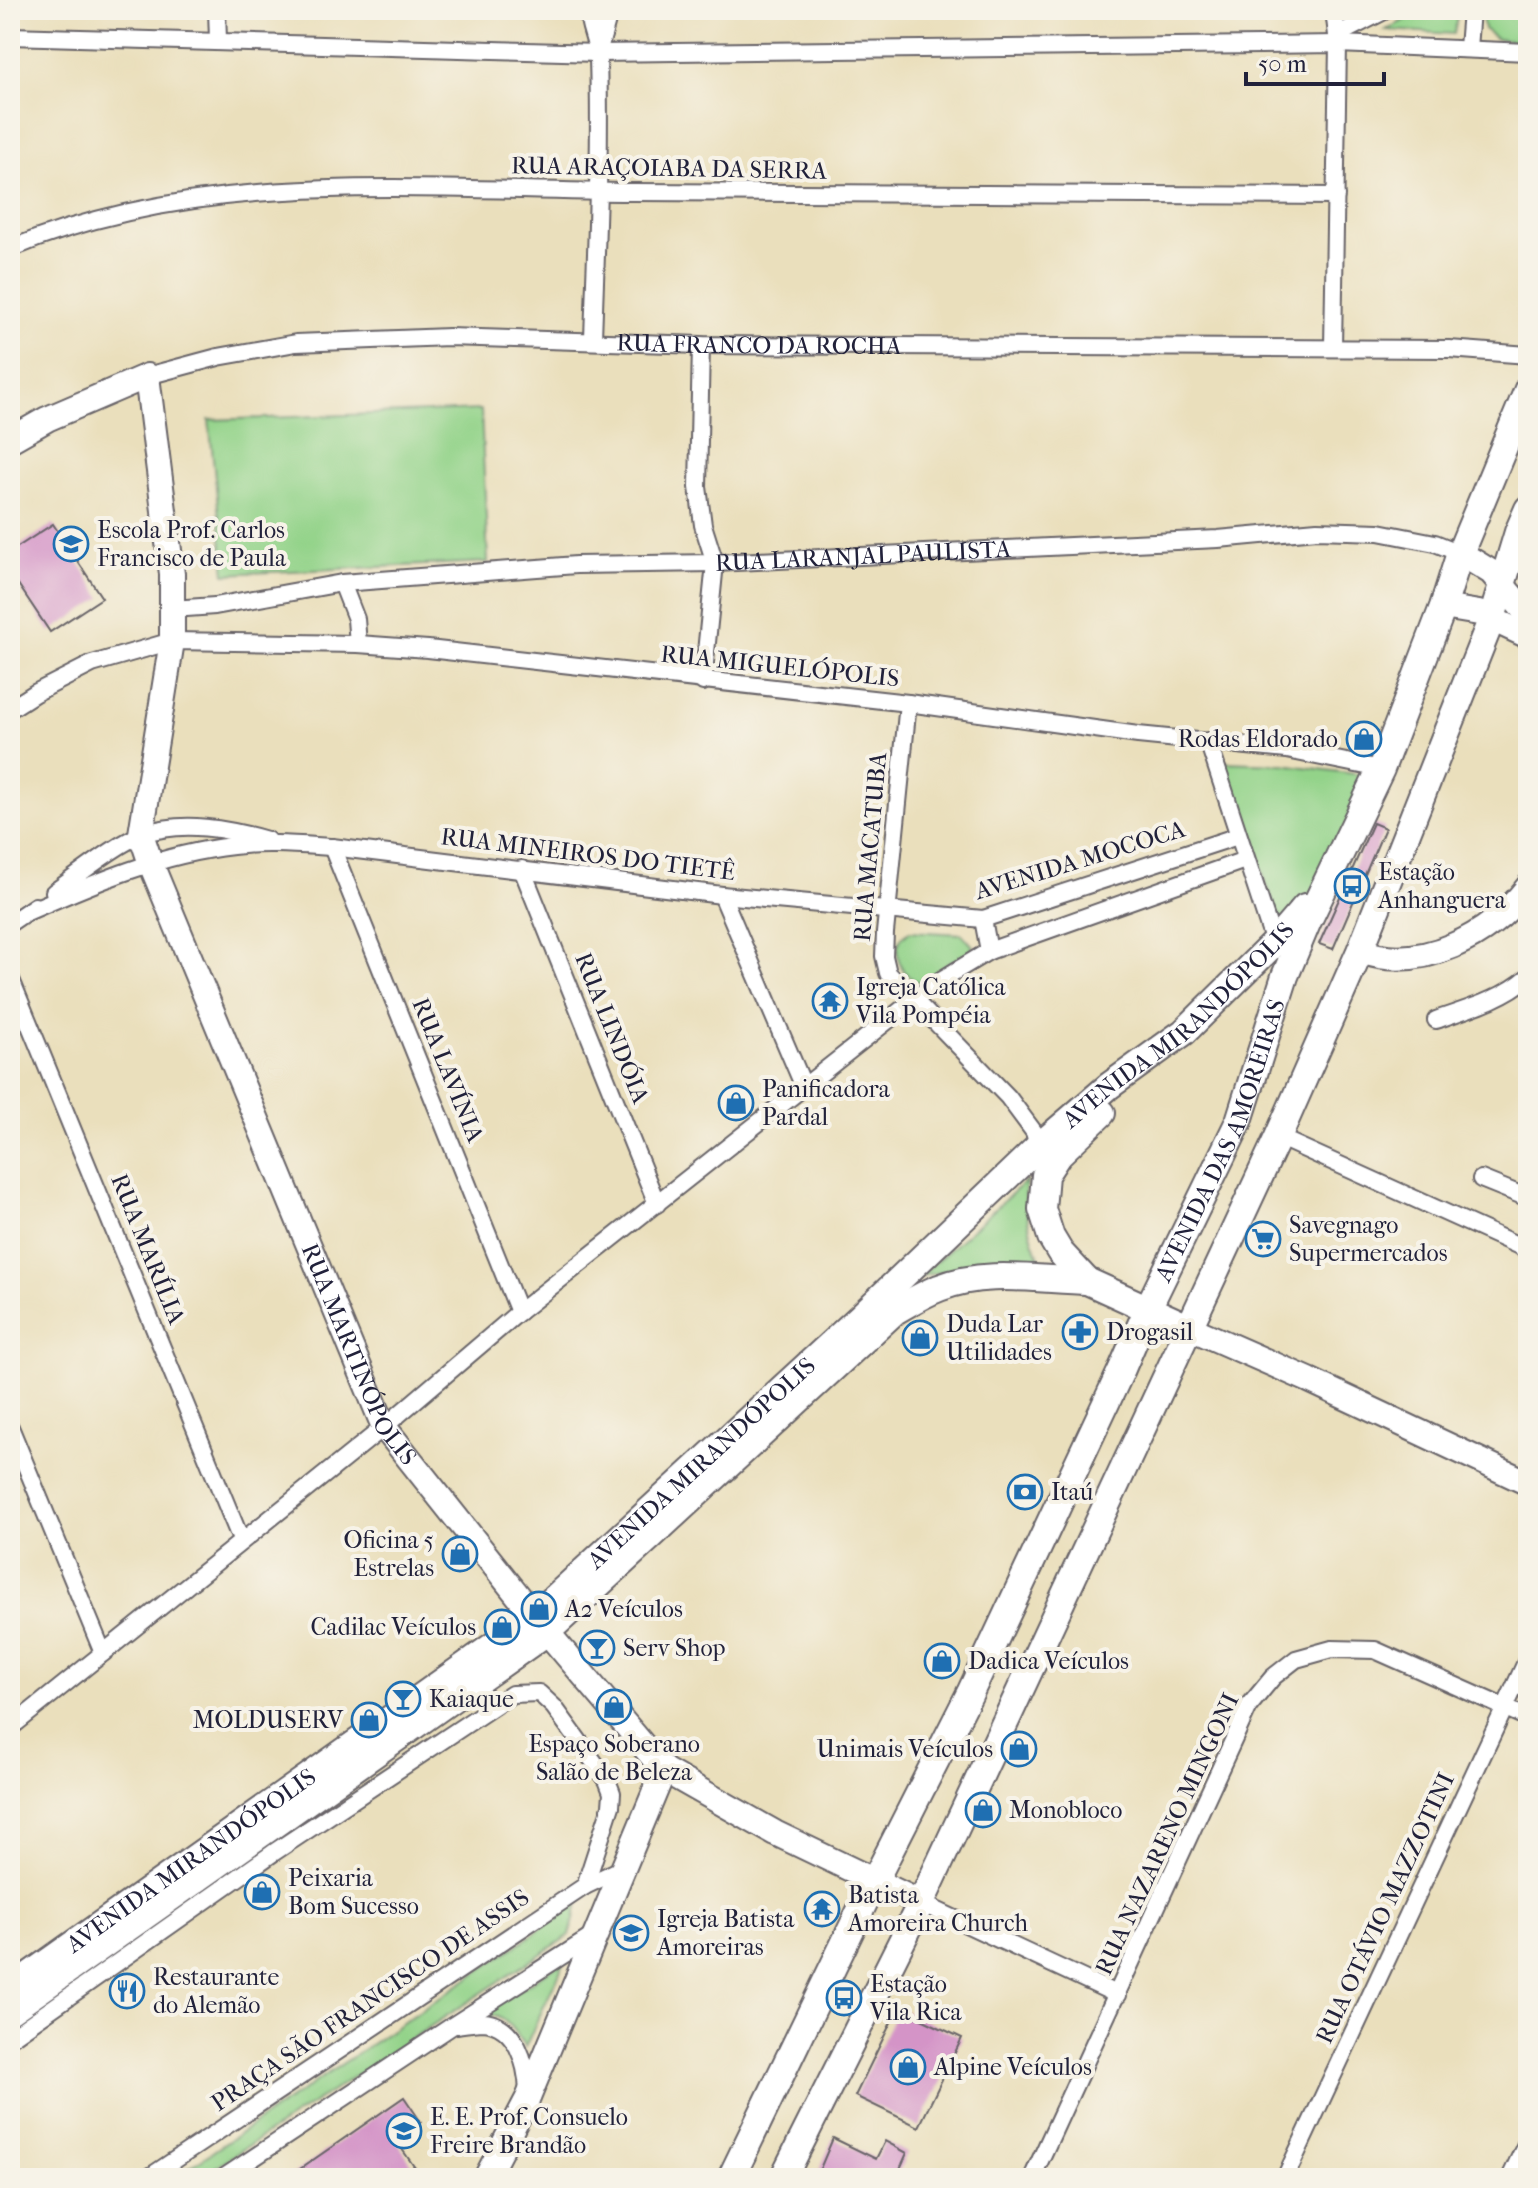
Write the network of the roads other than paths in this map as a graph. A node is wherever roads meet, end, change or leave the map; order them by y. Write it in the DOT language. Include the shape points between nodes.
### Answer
graph roads {
  1 [pos="217,10"];
  2 [pos="588,10"];
  3 [pos="610,10"];
  4 [pos="1334,10"];
  5 [pos="1386,10"];
  6 [pos="1471,10"];
  7 [pos="10,36"];
  8 [pos="218,40"];
  9 [pos="1338,40"];
  10 [pos="1468,48"];
  11 [pos="1528,52"];
  12 [pos="598,53"];
  13 [pos="599,192"];
  14 [pos="1336,196"];
  15 [pos="10,249"];
  16 [pos="593,339"];
  17 [pos="701,345"];
  18 [pos="1333,348"];
  19 [pos="1528,355"];
  20 [pos="147,376"];
  21 [pos="1528,389"];
  22 [pos="10,440"];
  23 [pos="1528,509"];
  24 [pos="1460,553"];
  25 [pos="715,563"];
  26 [pos="342,583"];
  27 [pos="1503,584"];
  28 [pos="1443,607"];
  29 [pos="172,609"];
  30 [pos="1528,615"];
  31 [pos="1492,618"];
  32 [pos="1528,636"];
  33 [pos="172,641"];
  34 [pos="358,644"];
  35 [pos="703,682"];
  36 [pos="908,703"];
  37 [pos="10,709"];
  38 [pos="1208,741"];
  39 [pos="1381,769"];
  40 [pos="141,834"];
  41 [pos="1238,836"];
  42 [pos="282,844"];
  43 [pos="332,847"];
  44 [pos="1245,860"];
  45 [pos="151,864"];
  46 [pos="1333,868"];
  47 [pos="522,869"];
  48 [pos="1528,887"];
  49 [pos="722,895"];
  50 [pos="27,912"];
  51 [pos="888,912"];
  52 [pos="983,919"];
  53 [pos="10,923"];
  54 [pos="1274,943"];
  55 [pos="989,951"];
  56 [pos="1360,951"];
  57 [pos="10,977"];
  58 [pos="1528,977"];
  59 [pos="913,1000"];
  60 [pos="1436,1020"];
  61 [pos="1184,1032"];
  62 [pos="804,1087"];
  63 [pos="1278,1137"];
  64 [pos="1038,1147"];
  65 [pos="1045,1175"];
  66 [pos="1481,1179"];
  67 [pos="1528,1198"];
  68 [pos="657,1204"];
  69 [pos="1528,1250"];
  70 [pos="1087,1281"];
  71 [pos="1148,1308"];
  72 [pos="519,1312"];
  73 [pos="1188,1327"];
  74 [pos="10,1427"];
  75 [pos="384,1427"];
  76 [pos="1528,1483"];
  77 [pos="241,1540"];
  78 [pos="541,1624"];
  79 [pos="103,1653"];
  80 [pos="1528,1658"];
  81 [pos="1505,1707"];
  82 [pos="1528,1718"];
  83 [pos="10,1728"];
  84 [pos="664,1770"];
  85 [pos="623,1868"];
  86 [pos="874,1882"];
  87 [pos="585,1886"];
  88 [pos="921,1903"];
  89 [pos="596,1934"];
  90 [pos="10,1989"];
  91 [pos="1118,1995"];
  92 [pos="10,2011"];
  93 [pos="452,2026"];
  94 [pos="10,2038"];
  95 [pos="528,2098"];
  96 [pos="1528,2140"];
  97 [pos="148,2178"];
  98 [pos="223,2178"];
  99 [pos="486,2178"];
  100 [pos="731,2178"];
  101 [pos="783,2178"];
  102 [pos="1032,2178"];
  103 [pos="1285,2178"];
  104 [pos="1510,2178"];
  1 -- 8 [label="street"];
  2 -- 12 [label="street"];
  3 -- 12 [label="street"];
  4 -- 9 [label="street"];
  5 -- 9 [label="street"];
  6 -- 10 [label="street"];
  7 -- 8 [label="street"];
  8 -- 12 [label="street"];
  9 -- 10 [label="street"];
  9 -- 12 [label="street"];
  9 -- 14 [label="street"];
  10 -- 11 [label="street"];
  12 -- 13 [label="street"];
  13 -- 14 [label="street, RUA ARAÇOIABA DA SERRA"];
  13 -- 15 [label="street, RUA ARAÇOIABA DA SERRA" via="342,187 218,196 117,213"];
  13 -- 16 [label="street"];
  14 -- 18 [label="street"];
  16 -- 17 [label="street, RUA FRANCO DA ROCHA"];
  16 -- 20 [label="street, RUA FRANCO DA ROCHA" via="296,343"];
  17 -- 18 [label="street, RUA FRANCO DA ROCHA"];
  17 -- 25 [label="street" via="698,487"];
  18 -- 19 [label="street, RUA FRANCO DA ROCHA"];
  20 -- 22 [label="street, RUA FRANCO DA ROCHA"];
  20 -- 29 [label="street, RUA MARTINÓPOLIS" via="168,532"];
  21 -- 24 [label="main road, AVENIDA DAS AMOREIRAS"];
  23 -- 27 [label="main road, AVENIDA DAS AMOREIRAS"];
  24 -- 25 [label="street, RUA LARANJAL PAULISTA" via="1379,532 1317,530"];
  24 -- 27 [label="street, RUA LARANJAL PAULISTA"];
  24 -- 28 [label="main road, AVENIDA DAS AMOREIRAS"];
  25 -- 26 [label="street, RUA LARANJAL PAULISTA" via="576,565"];
  25 -- 35 [label="street"];
  26 -- 29 [label="street, RUA LARANJAL PAULISTA"];
  26 -- 34 [label="street" via="356,619"];
  27 -- 30 [label="street, RUA LARANJAL PAULISTA"];
  27 -- 31 [label="main road, AVENIDA DAS AMOREIRAS"];
  28 -- 31 [label="street"];
  28 -- 39 [label="main road, AVENIDA DAS AMOREIRAS"];
  29 -- 33 [label="street, RUA MARTINÓPOLIS"];
  31 -- 32 [label="street"];
  31 -- 56 [label="main road, AVENIDA DAS AMOREIRAS"];
  33 -- 34 [label="street, RUA MIGUELÓPOLIS"];
  33 -- 37 [label="street, RUA MIGUELÓPOLIS" via="92,664"];
  33 -- 40 [label="street, RUA MARTINÓPOLIS"];
  34 -- 35 [label="street, RUA MIGUELÓPOLIS"];
  35 -- 36 [label="street, RUA MIGUELÓPOLIS"];
  36 -- 38 [label="street, RUA MIGUELÓPOLIS"];
  36 -- 51 [label="street, RUA MACATUBA"];
  38 -- 39 [label="street, RUA MIGUELÓPOLIS"];
  38 -- 41 [label="street"];
  39 -- 46 [label="main road, AVENIDA DAS AMOREIRAS"];
  40 -- 42 [label="street, RUA MINEIROS DO TIETÊ" via="212,828"];
  40 -- 45 [label="street, RUA MARTINÓPOLIS"];
  40 -- 50 [label="street, RUA MINEIROS DO TIETÊ"];
  41 -- 44 [label="street"];
  41 -- 52 [label="street, AVENIDA MOCOCA"];
  42 -- 43 [label="street, RUA MINEIROS DO TIETÊ"];
  42 -- 45 [label="street, RUA MINEIROS DO TIETÊ" via="197,851"];
  43 -- 47 [label="street, RUA MINEIROS DO TIETÊ"];
  43 -- 72 [label="street, RUA LAVÍNIA"];
  44 -- 54 [label="street"];
  44 -- 55 [label="street, AVENIDA MOCOCA"];
  45 -- 50 [label="street, RUA MINEIROS DO TIETÊ"];
  45 -- 75 [label="street, RUA MARTINÓPOLIS"];
  46 -- 54 [label="main road, AVENIDA MIRANDÓPOLIS"];
  46 -- 71 [label="main road, AVENIDA DAS AMOREIRAS" via="1285,976 1239,1121"];
  47 -- 49 [label="street, RUA MINEIROS DO TIETÊ"];
  47 -- 68 [label="street, RUA LINDÓIA"];
  48 -- 56 [label="street" via="1510,911 1461,944 1403,958"];
  49 -- 51 [label="street, RUA MINEIROS DO TIETÊ"];
  49 -- 62 [label="street"];
  50 -- 53 [label="street, RUA MINEIROS DO TIETÊ"];
  51 -- 52 [label="street, AVENIDA MOCOCA"];
  51 -- 59 [label="street, RUA MACATUBA" via="888,973"];
  52 -- 55 [label="street"];
  54 -- 61 [label="main road, AVENIDA MIRANDÓPOLIS"];
  55 -- 59 [label="street, AVENIDA MOCOCA"];
  56 -- 63 [label="main road, AVENIDA DAS AMOREIRAS"];
  57 -- 77 [label="street, RUA MARÍLIA"];
  58 -- 60 [label="street"];
  59 -- 62 [label="street, AVENIDA MOCOCA"];
  59 -- 64 [label="street, RUA MACATUBA" via="1008,1097 1034,1132"];
  61 -- 64 [label="main road, AVENIDA MIRANDÓPOLIS"];
  61 -- 65 [label="main road" via="1058,1155"];
  62 -- 68 [label="street, AVENIDA MOCOCA"];
  63 -- 69 [label="street"];
  63 -- 73 [label="main road, AVENIDA DAS AMOREIRAS"];
  64 -- 65 [label="street, RUA MACATUBA"];
  64 -- 78 [label="main road, AVENIDA MIRANDÓPOLIS"];
  65 -- 70 [label="main road" via="1042,1209 1051,1237"];
  66 -- 67 [label="street"];
  68 -- 72 [label="street, AVENIDA MOCOCA"];
  70 -- 71 [label="main road"];
  70 -- 78 [label="main road, AVENIDA MIRANDÓPOLIS" via="965,1280 895,1311"];
  71 -- 73 [label="main road"];
  71 -- 86 [label="main road, AVENIDA DAS AMOREIRAS" via="970,1693"];
  72 -- 75 [label="street, AVENIDA MOCOCA"];
  73 -- 76 [label="street"];
  73 -- 88 [label="main road, AVENIDA DAS AMOREIRAS"];
  74 -- 79 [label="street"];
  75 -- 77 [label="street, AVENIDA MOCOCA"];
  75 -- 78 [label="street, RUA MARTINÓPOLIS"];
  77 -- 79 [label="street, AVENIDA MOCOCA"];
  78 -- 84 [label="street, RUA MARTINÓPOLIS"];
  78 -- 90 [label="main road, AVENIDA MIRANDÓPOLIS"];
  78 -- 92 [label="main road, AVENIDA MIRANDÓPOLIS"];
  79 -- 83 [label="street, AVENIDA MOCOCA"];
  80 -- 81 [label="street, RUA OTÁVIO MAZZOTINI"];
  81 -- 82 [label="street, RUA NAZARENO MINGONI"];
  81 -- 91 [label="street, RUA NAZARENO MINGONI" via="1375,1650 1332,1649 1296,1659 1249,1706"];
  81 -- 103 [label="street, RUA OTÁVIO MAZZOTINI"];
  84 -- 85 [label="street"];
  84 -- 86 [label="street, RUA MARTINÓPOLIS"];
  85 -- 87 [label="street, PRAÇA SÃO FRANCISCO DE ASSIS"];
  85 -- 89 [label="street"];
  86 -- 88 [label="street, RUA MARTINÓPOLIS"];
  86 -- 100 [label="main road, AVENIDA DAS AMOREIRAS"];
  87 -- 94 [label="street, AVENIDA MIRANDÓPOLIS" via="612,1793 554,1707 539,1693 512,1694"];
  87 -- 97 [label="street, PRAÇA SÃO FRANCISCO DE ASSIS"];
  88 -- 91 [label="street, RUA MARTINÓPOLIS"];
  88 -- 101 [label="main road, AVENIDA DAS AMOREIRAS"];
  89 -- 93 [label="street"];
  89 -- 95 [label="street"];
  91 -- 102 [label="street, RUA NAZARENO MINGONI"];
  93 -- 95 [label="street" via="488,2023 505,2032 522,2054"];
  93 -- 98 [label="street"];
  95 -- 99 [label="street"];
  96 -- 104 [label="street"];
}
